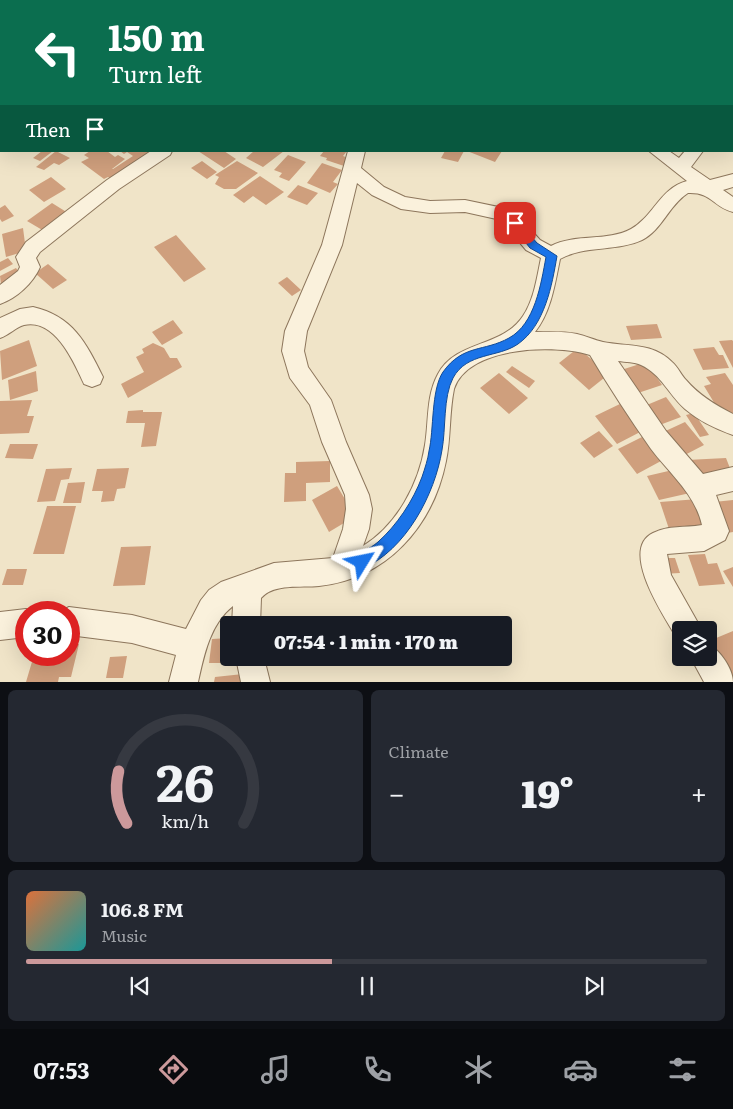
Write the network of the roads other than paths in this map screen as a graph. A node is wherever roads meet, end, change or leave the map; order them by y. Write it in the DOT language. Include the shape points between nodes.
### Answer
graph roads {
  1 [pos="162,152"];
  2 [pos="658,152"];
  3 [pos="694,152"];
  4 [pos="355,161"];
  5 [pos="680,168"];
  6 [pos="733,180"];
  7 [pos="705,187"];
  8 [pos="733,206"];
  9 [pos="552,256"];
  10 [pos="0,296"];
  11 [pos="0,329"];
  12 [pos="513,342"];
  13 [pos="598,350"];
  14 [pos="92,377"];
  15 [pos="733,425"];
  16 [pos="733,479"];
  17 [pos="698,486"];
  18 [pos="342,569"];
  19 [pos="253,584"];
  20 [pos="247,616"];
  21 [pos="683,621"];
  22 [pos="80,622"];
  23 [pos="15,624"];
  24 [pos="0,626"];
  25 [pos="193,645"];
  26 [pos="252,666"];
  27 [pos="710,666"];
  28 [pos="183,682"];
  29 [pos="256,682"];
  30 [pos="721,682"];
  1 -- 10 [label="street" via="94,198 33,247 26,257 30,267 26,276"];
  2 -- 5 [label="street"];
  3 -- 5 [label="street"];
  4 -- 9 [label="street" via="378,191 401,203 430,207 465,206 507,215 533,245"];
  4 -- 18 [label="street" via="327,261 296,332 293,351 298,371 320,400 357,495 356,529"];
  5 -- 7 [label="street"];
  6 -- 7 [label="street"];
  7 -- 8 [label="street"];
  7 -- 9 [label="street" via="682,189 650,224 636,234 575,245"];
  9 -- 12 [label="street" via="546,287 532,321"];
  11 -- 14 [label="street" via="19,318 37,315 50,319 73,343"];
  12 -- 13 [label="street" via="561,340"];
  12 -- 18 [label="street" via="460,361 447,376 436,450 418,502 399,531 382,548 362,562"];
  13 -- 15 [label="street" via="644,354 664,368 692,401"];
  13 -- 17 [label="street" via="658,440"];
  16 -- 17 [label="street"];
  17 -- 21 [label="street" via="709,505 716,531 701,540 664,541 654,548 657,574"];
  18 -- 19 [label="street" via="274,576"];
  19 -- 20 [label="street" via="248,595"];
  19 -- 25 [label="street" via="226,594 217,602"];
  22 -- 25 [label="street" via="132,629"];
  23 -- 24 [label="street"];
  25 -- 28 [label="street"];
  26 -- 29 [label="street"];
  27 -- 30 [label="street"];
}
